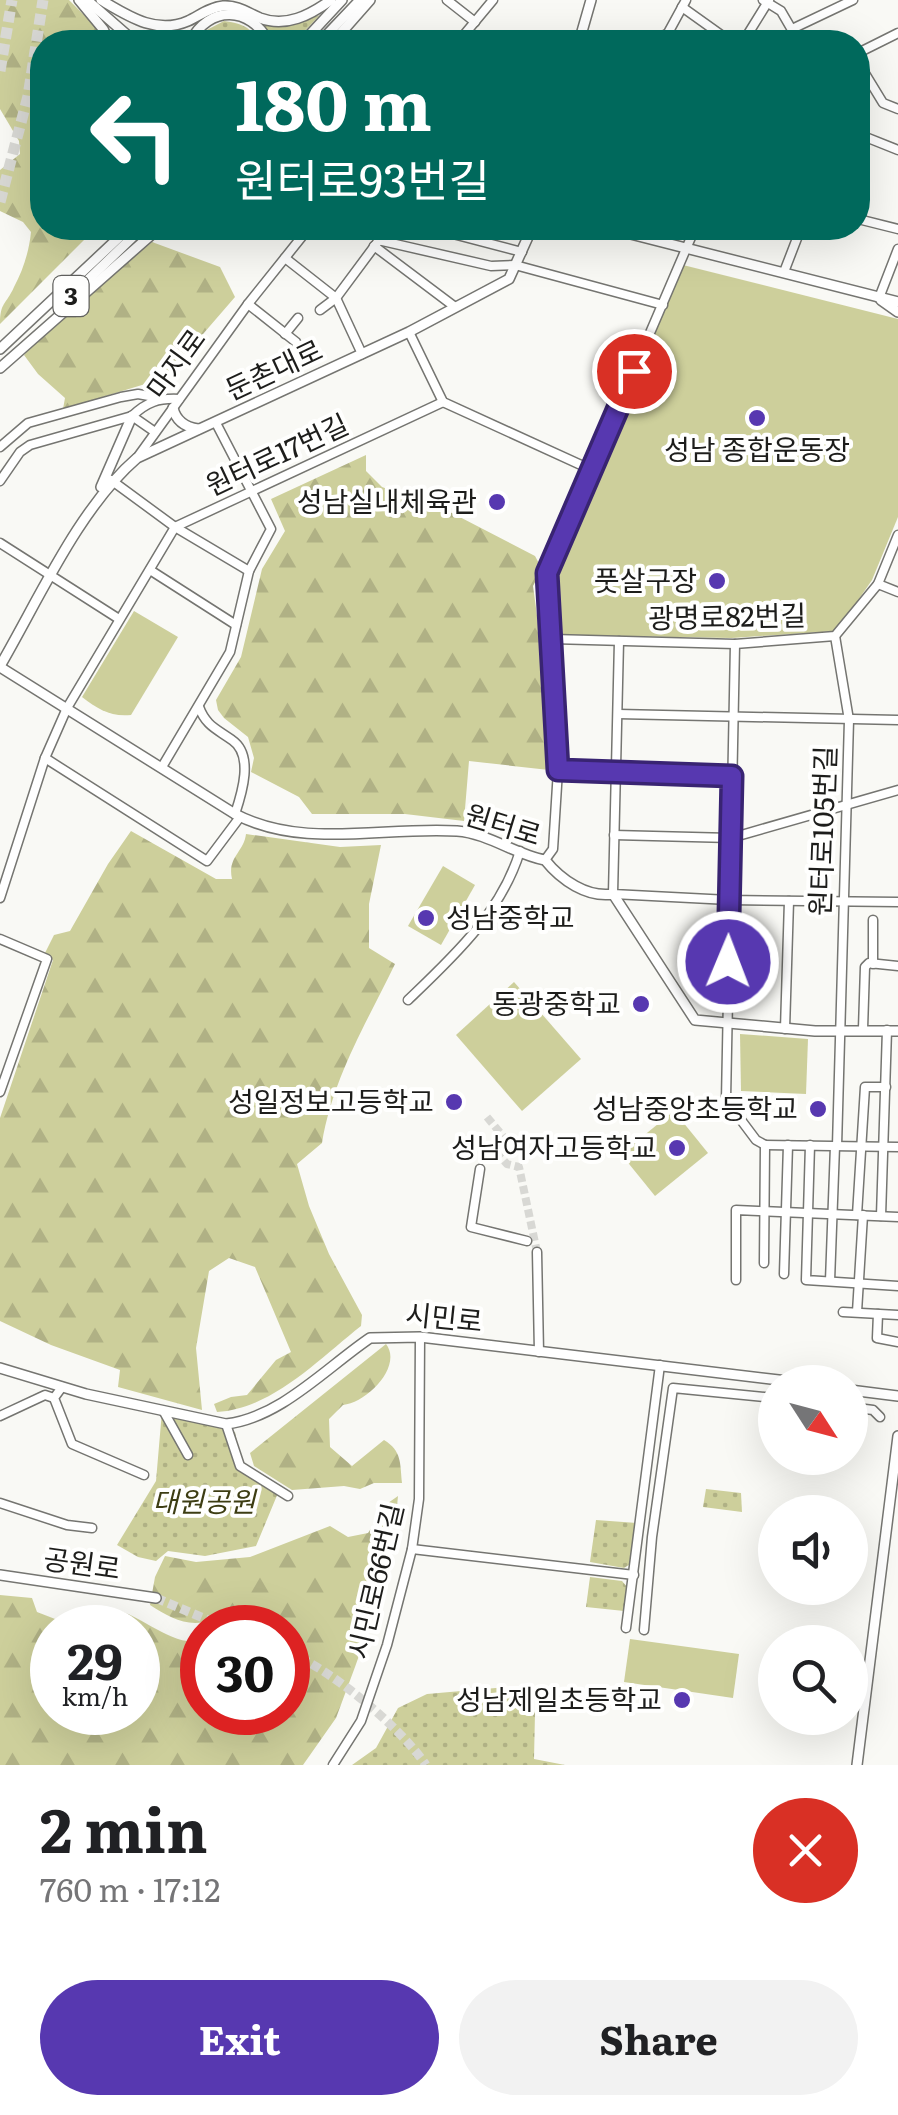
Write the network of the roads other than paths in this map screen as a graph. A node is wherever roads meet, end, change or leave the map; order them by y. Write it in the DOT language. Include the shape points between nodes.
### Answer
graph roads {
  1 [pos="79,0"];
  2 [pos="87,0"];
  3 [pos="101,0"];
  4 [pos="332,0"];
  5 [pos="342,0"];
  6 [pos="360,0"];
  7 [pos="370,0"];
  8 [pos="447,0"];
  9 [pos="493,0"];
  10 [pos="590,0"];
  11 [pos="853,0"];
  12 [pos="767,1"];
  13 [pos="684,4"];
  14 [pos="475,22"];
  15 [pos="792,29"];
  16 [pos="103,30"];
  17 [pos="121,30"];
  18 [pos="198,30"];
  19 [pos="260,30"];
  20 [pos="314,30"];
  21 [pos="331,30"];
  22 [pos="344,30"];
  23 [pos="470,30"];
  24 [pos="582,30"];
  25 [pos="670,30"];
  26 [pos="714,30"];
  27 [pos="750,30"];
  28 [pos="898,33"];
  29 [pos="870,47"];
  30 [pos="870,82"];
  31 [pos="898,109"];
  32 [pos="870,139"];
  33 [pos="898,150"];
  34 [pos="870,222"];
  35 [pos="898,230"];
  36 [pos="112,240"];
  37 [pos="117,240"];
  38 [pos="130,240"];
  39 [pos="145,240"];
  40 [pos="300,240"];
  41 [pos="378,240"];
  42 [pos="482,240"];
  43 [pos="527,240"];
  44 [pos="656,240"];
  45 [pos="691,240"];
  46 [pos="797,240"];
  47 [pos="376,243"];
  48 [pos="688,248"];
  49 [pos="898,249"];
  50 [pos="522,252"];
  51 [pos="102,254"];
  52 [pos="286,258"];
  53 [pos="515,265"];
  54 [pos="784,272"];
  55 [pos="336,298"];
  56 [pos="879,298"];
  57 [pos="898,299"];
  58 [pos="248,304"];
  59 [pos="663,305"];
  60 [pos="455,307"];
  61 [pos="320,310"];
  62 [pos="898,312"];
  63 [pos="298,318"];
  64 [pos="408,332"];
  65 [pos="285,334"];
  66 [pos="0,349"];
  67 [pos="362,354"];
  68 [pos="303,356"];
  69 [pos="0,366"];
  70 [pos="128,396"];
  71 [pos="160,398"];
  72 [pos="444,402"];
  73 [pos="176,403"];
  74 [pos="132,416"];
  75 [pos="216,423"];
  76 [pos="201,429"];
  77 [pos="155,432"];
  78 [pos="0,447"];
  79 [pos="137,458"];
  80 [pos="592,470"];
  81 [pos="111,480"];
  82 [pos="0,481"];
  83 [pos="252,494"];
  84 [pos="93,506"];
  85 [pos="175,527"];
  86 [pos="898,534"];
  87 [pos="0,542"];
  88 [pos="150,570"];
  89 [pos="248,571"];
  90 [pos="52,576"];
  91 [pos="878,584"];
  92 [pos="898,592"];
  93 [pos="118,620"];
  94 [pos="236,626"];
  95 [pos="834,636"];
  96 [pos="552,638"];
  97 [pos="618,640"];
  98 [pos="736,644"];
  99 [pos="0,667"];
  100 [pos="67,708"];
  101 [pos="199,708"];
  102 [pos="618,714"];
  103 [pos="735,716"];
  104 [pos="849,720"];
  105 [pos="898,720"];
  106 [pos="45,758"];
  107 [pos="162,766"];
  108 [pos="558,770"];
  109 [pos="616,774"];
  110 [pos="732,776"];
  111 [pos="898,790"];
  112 [pos="847,806"];
  113 [pos="237,816"];
  114 [pos="614,835"];
  115 [pos="732,838"];
  116 [pos="520,851"];
  117 [pos="545,860"];
  118 [pos="613,894"];
  119 [pos="0,898"];
  120 [pos="729,900"];
  121 [pos="789,901"];
  122 [pos="844,902"];
  123 [pos="898,902"];
  124 [pos="873,920"];
  125 [pos="0,939"];
  126 [pos="873,964"];
  127 [pos="898,966"];
  128 [pos="408,1000"];
  129 [pos="728,1024"];
  130 [pos="785,1028"];
  131 [pos="841,1028"];
  132 [pos="863,1029"];
  133 [pos="893,1030"];
  134 [pos="3,1074"];
  135 [pos="886,1087"];
  136 [pos="0,1092"];
  137 [pos="766,1144"];
  138 [pos="788,1145"];
  139 [pos="810,1145"];
  140 [pos="836,1146"];
  141 [pos="884,1147"];
  142 [pos="898,1147"];
  143 [pos="862,1148"];
  144 [pos="480,1169"];
  145 [pos="764,1210"];
  146 [pos="785,1211"];
  147 [pos="807,1212"];
  148 [pos="833,1214"];
  149 [pos="860,1215"];
  150 [pos="882,1216"];
  151 [pos="898,1217"];
  152 [pos="527,1241"];
  153 [pos="538,1252"];
  154 [pos="764,1263"];
  155 [pos="784,1274"];
  156 [pos="736,1280"];
  157 [pos="830,1281"];
  158 [pos="860,1283"];
  159 [pos="898,1286"];
  160 [pos="843,1312"];
  161 [pos="857,1312"];
  162 [pos="878,1314"];
  163 [pos="898,1315"];
  164 [pos="420,1337"];
  165 [pos="898,1342"];
  166 [pos="539,1352"];
  167 [pos="660,1365"];
  168 [pos="0,1368"];
  169 [pos="758,1377"];
  170 [pos="62,1387"];
  171 [pos="868,1392"];
  172 [pos="758,1396"];
  173 [pos="898,1396"];
  174 [pos="54,1398"];
  175 [pos="868,1409"];
  176 [pos="164,1412"];
  177 [pos="0,1416"];
  178 [pos="880,1417"];
  179 [pos="226,1424"];
  180 [pos="898,1436"];
  181 [pos="188,1455"];
  182 [pos="144,1475"];
  183 [pos="288,1496"];
  184 [pos="0,1504"];
  185 [pos="92,1528"];
  186 [pos="412,1549"];
  187 [pos="0,1575"];
  188 [pos="634,1575"];
  189 [pos="156,1598"];
  190 [pos="626,1628"];
  191 [pos="644,1630"];
  192 [pos="333,1765"];
  193 [pos="857,1765"];
  1 -- 16 [label="main road"];
  2 -- 17 [label="main road"];
  3 -- 4 [label="main road" via="156,26 224,6 262,19 300,19"];
  5 -- 20 [label="main road"];
  6 -- 21 [label="main road"];
  7 -- 22 [label="main road"];
  8 -- 14 [label="street"];
  9 -- 14 [label="street"];
  10 -- 24 [label="main road"];
  11 -- 15 [label="street"];
  12 -- 15 [label="street"];
  12 -- 27 [label="street"];
  13 -- 25 [label="street"];
  13 -- 26 [label="street"];
  14 -- 23 [label="street"];
  18 -- 19 [label="main road" via="226,13 242,15"];
  28 -- 29 [label="street"];
  30 -- 31 [label="street" via="883,103"];
  32 -- 33 [label="street"];
  34 -- 35 [label="street"];
  36 -- 51 [label="main road"];
  37 -- 51 [label="main road, 3"];
  38 -- 69 [label="main road, 3"];
  39 -- 69 [label="main road"];
  40 -- 52 [label="street, 마지로"];
  41 -- 47 [label="street"];
  42 -- 50 [label="street"];
  43 -- 50 [label="main road, 둔촌대로"];
  44 -- 48 [label="main road"];
  45 -- 48 [label="street"];
  46 -- 54 [label="street"];
  47 -- 53 [label="street"];
  47 -- 55 [label="street"];
  47 -- 60 [label="street"];
  48 -- 54 [label="main road"];
  48 -- 59 [label="street"];
  49 -- 56 [label="street"];
  50 -- 53 [label="main road, 둔촌대로"];
  51 -- 66 [label="main road, 3"];
  52 -- 55 [label="street"];
  52 -- 58 [label="street, 마지로"];
  53 -- 59 [label="street"];
  53 -- 60 [label="main road, 둔촌대로" via="510,278"];
  54 -- 56 [label="main road"];
  55 -- 61 [label="street"];
  55 -- 67 [label="street"];
  56 -- 57 [label="main road"];
  56 -- 62 [label="main road"];
  58 -- 65 [label="street"];
  58 -- 73 [label="street, 마지로"];
  59 -- 80 [label="street"];
  60 -- 64 [label="main road, 둔촌대로"];
  63 -- 65 [label="street"];
  64 -- 67 [label="main road, 둔촌대로"];
  64 -- 72 [label="street"];
  65 -- 68 [label="street"];
  67 -- 75 [label="main road, 둔촌대로"];
  70 -- 71 [label="street"];
  70 -- 74 [label="street" via="136,404"];
  70 -- 78 [label="street" via="28,423"];
  71 -- 73 [label="street"];
  71 -- 74 [label="street"];
  72 -- 80 [label="street"];
  72 -- 83 [label="street, 원터로17번길"];
  73 -- 76 [label="main road" via="181,423"];
  73 -- 77 [label="street, 마지로"];
  74 -- 77 [label="street, 마지로"];
  74 -- 82 [label="street, 마지로" via="30,445"];
  74 -- 84 [label="main road"];
  75 -- 76 [label="main road, 둔촌대로"];
  75 -- 83 [label="street"];
  76 -- 79 [label="main road, 둔촌대로"];
  77 -- 79 [label="street"];
  79 -- 81 [label="main road, 둔촌대로"];
  80 -- 96 [label="street" via="547,573"];
  81 -- 84 [label="main road, 둔촌대로"];
  81 -- 85 [label="street"];
  83 -- 85 [label="street, 원터로17번길"];
  83 -- 89 [label="street" via="271,530"];
  84 -- 90 [label="main road, 둔촌대로"];
  85 -- 88 [label="street"];
  85 -- 89 [label="street"];
  86 -- 91 [label="street, 광명로82번길"];
  87 -- 90 [label="street"];
  88 -- 93 [label="street"];
  88 -- 94 [label="street"];
  89 -- 94 [label="street"];
  90 -- 93 [label="street"];
  90 -- 99 [label="main road, 둔촌대로"];
  91 -- 92 [label="street"];
  91 -- 95 [label="street, 광명로82번길"];
  93 -- 100 [label="street"];
  94 -- 101 [label="street" via="230,652"];
  95 -- 98 [label="street, 광명로82번길"];
  95 -- 104 [label="street, 원터로105번길"];
  96 -- 97 [label="street, 광명로82번길"];
  96 -- 108 [label="street"];
  97 -- 98 [label="street, 광명로82번길"];
  97 -- 102 [label="street"];
  98 -- 103 [label="street"];
  99 -- 100 [label="main road, 원터로"];
  100 -- 106 [label="street"];
  100 -- 107 [label="main road, 원터로"];
  101 -- 107 [label="street"];
  101 -- 113 [label="street" via="204,722 237,742 243,758"];
  102 -- 103 [label="street"];
  102 -- 109 [label="street"];
  103 -- 104 [label="street"];
  103 -- 110 [label="street"];
  104 -- 105 [label="street"];
  104 -- 112 [label="street, 원터로105번길"];
  106 -- 113 [label="street" via="208,862"];
  106 -- 119 [label="street"];
  107 -- 113 [label="main road, 원터로"];
  108 -- 109 [label="street"];
  108 -- 117 [label="street" via="553,849"];
  109 -- 110 [label="street"];
  109 -- 114 [label="street"];
  110 -- 115 [label="street"];
  111 -- 112 [label="street"];
  112 -- 115 [label="street"];
  112 -- 122 [label="street, 원터로105번길"];
  113 -- 116 [label="main road, 원터로" via="304,834 461,831"];
  114 -- 115 [label="street"];
  114 -- 118 [label="street"];
  115 -- 120 [label="street"];
  116 -- 117 [label="main road, 원터로"];
  116 -- 128 [label="street" via="471,939"];
  117 -- 118 [label="main road, 원터로" via="577,888"];
  118 -- 120 [label="street"];
  118 -- 129 [label="main road" via="689,1016"];
  120 -- 121 [label="street"];
  120 -- 129 [label="street"];
  121 -- 122 [label="street"];
  121 -- 130 [label="street"];
  122 -- 123 [label="street"];
  122 -- 131 [label="street, 원터로105번길"];
  124 -- 126 [label="street"];
  125 -- 134 [label="street" via="47,960"];
  126 -- 127 [label="street"];
  126 -- 132 [label="street" via="865,967"];
  129 -- 130 [label="main road"];
  129 -- 137 [label="street" via="726,1100"];
  130 -- 131 [label="main road"];
  131 -- 132 [label="main road"];
  131 -- 140 [label="street, 원터로105번길"];
  132 -- 133 [label="main road"];
  133 -- 135 [label="street"];
  134 -- 136 [label="street"];
  135 -- 141 [label="street"];
  135 -- 143 [label="street" via="865,1088"];
  137 -- 138 [label="street"];
  137 -- 145 [label="street"];
  138 -- 139 [label="street"];
  138 -- 146 [label="street"];
  139 -- 140 [label="street"];
  139 -- 147 [label="street"];
  140 -- 143 [label="street"];
  140 -- 148 [label="street, 원터로105번길"];
  141 -- 142 [label="street"];
  141 -- 143 [label="street"];
  141 -- 150 [label="street"];
  143 -- 149 [label="street"];
  144 -- 152 [label="street" via="472,1227"];
  145 -- 146 [label="street"];
  145 -- 154 [label="street"];
  145 -- 156 [label="street" via="736,1210"];
  146 -- 147 [label="street"];
  146 -- 155 [label="street"];
  147 -- 148 [label="street"];
  147 -- 157 [label="street" via="806,1280"];
  148 -- 149 [label="street"];
  148 -- 157 [label="street, 원터로105번길"];
  149 -- 150 [label="street"];
  149 -- 158 [label="street"];
  150 -- 151 [label="street"];
  153 -- 166 [label="street"];
  157 -- 158 [label="street"];
  158 -- 159 [label="street"];
  158 -- 161 [label="street"];
  160 -- 161 [label="street"];
  161 -- 162 [label="street"];
  162 -- 163 [label="street"];
  162 -- 165 [label="street" via="878,1338"];
  164 -- 166 [label="main road, 시민로"];
  164 -- 179 [label="main road, 시민로" via="370,1338 269,1410"];
  164 -- 186 [label="street, 시민로66번길" via="419,1498"];
  166 -- 167 [label="main road, 시민로"];
  167 -- 169 [label="main road, 시민로"];
  167 -- 188 [label="street"];
  168 -- 170 [label="main road"];
  170 -- 174 [label="street"];
  170 -- 176 [label="main road"];
  171 -- 173 [label="main road"];
  172 -- 191 [label="street" via="673,1388"];
  174 -- 177 [label="street" via="45,1395"];
  174 -- 182 [label="street" via="72,1444"];
  175 -- 178 [label="street"];
  176 -- 179 [label="main road"];
  176 -- 181 [label="street"];
  179 -- 183 [label="street" via="240,1466"];
  180 -- 193 [label="main road"];
  184 -- 185 [label="street"];
  186 -- 188 [label="street"];
  186 -- 192 [label="street, 시민로66번길" via="361,1721"];
  187 -- 189 [label="main road, 공원로"];
  188 -- 190 [label="street"];
}
